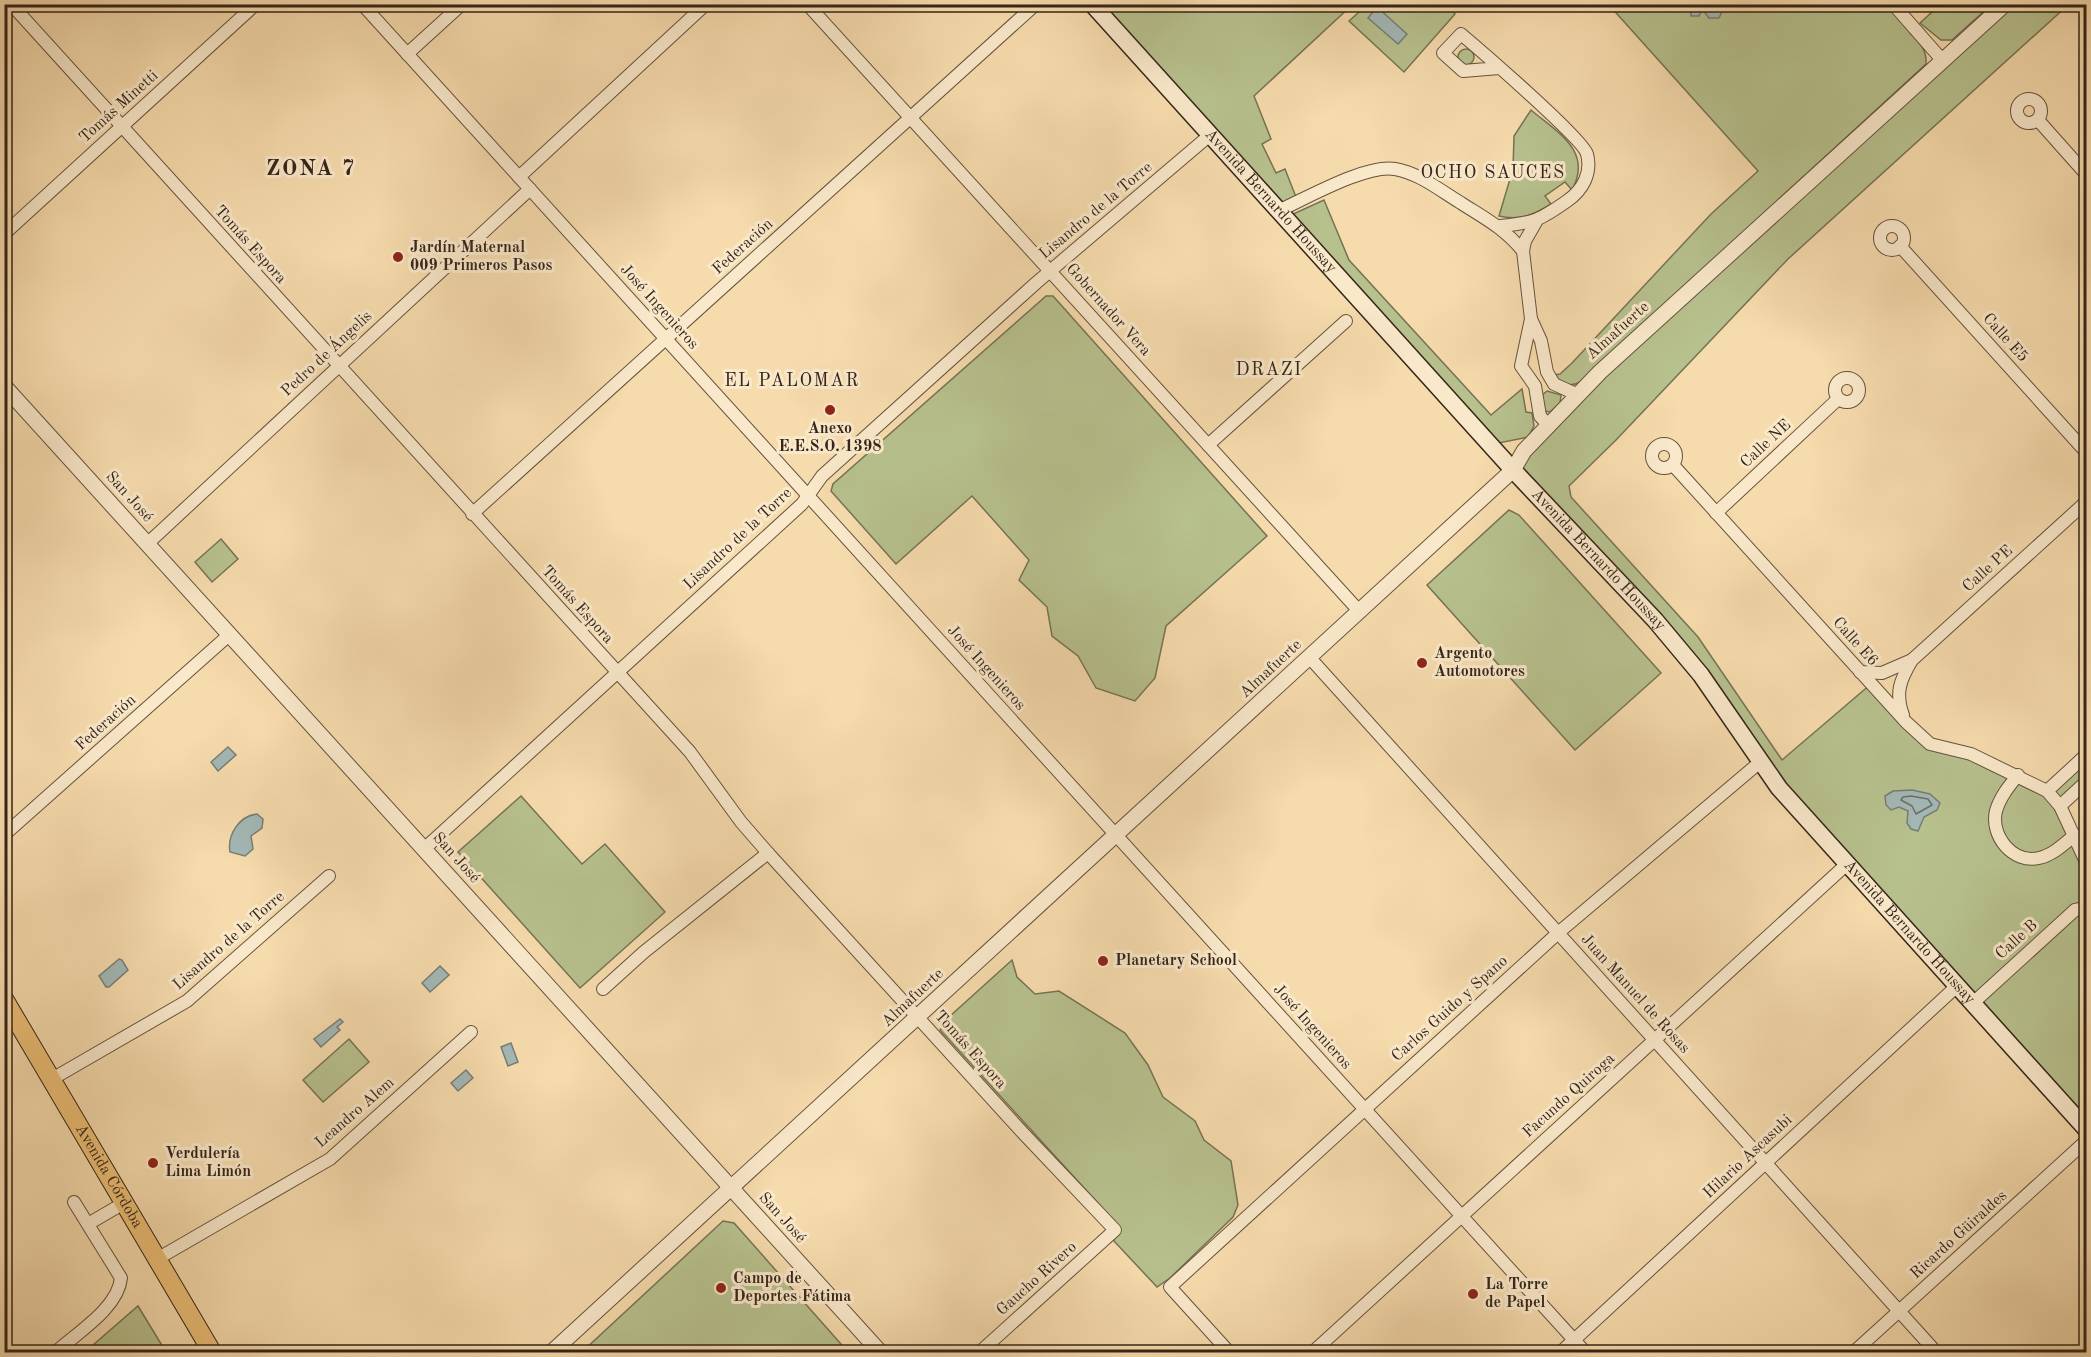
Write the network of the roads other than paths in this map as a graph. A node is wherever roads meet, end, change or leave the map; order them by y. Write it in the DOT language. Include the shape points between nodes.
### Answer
graph roads {
  1 [pos="11,4"];
  2 [pos="256,4"];
  3 [pos="362,4"];
  4 [pos="462,4"];
  5 [pos="706,4"];
  6 [pos="807,4"];
  7 [pos="1036,4"];
  8 [pos="1092,4"];
  9 [pos="1893,4"];
  10 [pos="2005,4"];
  11 [pos="407,54"];
  12 [pos="1943,61"];
  13 [pos="1499,68"];
  14 [pos="910,118"];
  15 [pos="2038,120"];
  16 [pos="122,127"];
  17 [pos="1210,135"];
  18 [pos="2086,174"];
  19 [pos="519,177"];
  20 [pos="530,189"];
  21 [pos="1278,211"];
  22 [pos="1536,222"];
  23 [pos="1500,226"];
  24 [pos="4,234"];
  25 [pos="1900,246"];
  26 [pos="1523,251"];
  27 [pos="1051,272"];
  28 [pos="1531,319"];
  29 [pos="1346,321"];
  30 [pos="666,339"];
  31 [pos="338,367"];
  32 [pos="1554,384"];
  33 [pos="4,386"];
  34 [pos="1535,386"];
  35 [pos="1576,394"];
  36 [pos="1838,399"];
  37 [pos="1548,425"];
  38 [pos="1208,445"];
  39 [pos="2086,452"];
  40 [pos="1672,465"];
  41 [pos="1512,470"];
  42 [pos="808,497"];
  43 [pos="2086,502"];
  44 [pos="1716,513"];
  45 [pos="472,514"];
  46 [pos="147,544"];
  47 [pos="1360,612"];
  48 [pos="229,635"];
  49 [pos="1310,658"];
  50 [pos="1912,660"];
  51 [pos="1860,672"];
  52 [pos="617,673"];
  53 [pos="1905,722"];
  54 [pos="2086,755"];
  55 [pos="1759,763"];
  56 [pos="2018,775"];
  57 [pos="2086,782"];
  58 [pos="2047,791"];
  59 [pos="2060,806"];
  60 [pos="4,835"];
  61 [pos="2075,835"];
  62 [pos="1116,836"];
  63 [pos="424,849"];
  64 [pos="768,853"];
  65 [pos="2086,862"];
  66 [pos="1847,864"];
  67 [pos="329,876"];
  68 [pos="2086,908"];
  69 [pos="1558,933"];
  70 [pos="1957,986"];
  71 [pos="603,989"];
  72 [pos="4,999"];
  73 [pos="1973,1003"];
  74 [pos="919,1018"];
  75 [pos="471,1032"];
  76 [pos="1655,1040"];
  77 [pos="52,1079"];
  78 [pos="1365,1110"];
  79 [pos="2086,1129"];
  80 [pos="2086,1141"];
  81 [pos="1766,1163"];
  82 [pos="731,1188"];
  83 [pos="74,1202"];
  84 [pos="124,1203"];
  85 [pos="1461,1217"];
  86 [pos="88,1224"];
  87 [pos="1115,1230"];
  88 [pos="157,1259"];
  89 [pos="1899,1312"];
  90 [pos="1574,1340"];
  91 [pos="56,1353"];
  92 [pos="212,1353"];
  93 [pos="552,1353"];
  94 [pos="880,1353"];
  95 [pos="980,1353"];
  96 [pos="1229,1353"];
  97 [pos="1313,1353"];
  98 [pos="1561,1353"];
  99 [pos="1585,1353"];
  100 [pos="1854,1353"];
  101 [pos="1936,1353"];
  1 -- 16 [label="street, Tomás Espora"];
  2 -- 16 [label="street, Tomás Minetti"];
  3 -- 11 [label="street, José Ingenieros"];
  4 -- 11 [label="street"];
  5 -- 19 [label="street"];
  6 -- 14 [label="street, Gobernador Vera"];
  7 -- 14 [label="street, Federación"];
  8 -- 17 [label="main road, Avenida Bernardo Houssay"];
  9 -- 12 [label="street"];
  10 -- 12 [label="street, Almafuerte"];
  11 -- 19 [label="street, José Ingenieros"];
  12 -- 35 [label="street, Almafuerte"];
  13 -- 22 [label="street" via="1587,153 1586,182 1575,196"];
  14 -- 27 [label="street, Gobernador Vera"];
  14 -- 30 [label="street, Federación"];
  15 -- 18 [label="street"];
  16 -- 24 [label="street, Tomás Minetti"];
  16 -- 31 [label="street, Tomás Espora"];
  17 -- 21 [label="main road, Avenida Bernardo Houssay"];
  17 -- 27 [label="street, Lisandro de la Torre"];
  19 -- 20 [label="street, José Ingenieros"];
  20 -- 30 [label="street, José Ingenieros"];
  20 -- 31 [label="street, Pedro de Ángelis"];
  21 -- 23 [label="street" via="1345,181 1380,169 1395,169 1433,186"];
  21 -- 41 [label="main road, Avenida Bernardo Houssay"];
  22 -- 23 [label="street"];
  22 -- 26 [label="street"];
  23 -- 26 [label="street"];
  25 -- 39 [label="street, Calle E5"];
  26 -- 28 [label="street"];
  27 -- 38 [label="street, Gobernador Vera"];
  27 -- 42 [label="street, Lisandro de la Torre" via="822,476"];
  28 -- 32 [label="street"];
  28 -- 34 [label="street" via="1521,366"];
  29 -- 38 [label="street"];
  30 -- 42 [label="street, José Ingenieros"];
  30 -- 45 [label="street, Federación"];
  31 -- 45 [label="street, Tomás Espora"];
  31 -- 46 [label="street, Pedro de Ángelis"];
  32 -- 34 [label="street"];
  32 -- 35 [label="street"];
  33 -- 46 [label="street, San José"];
  34 -- 37 [label="street" via="1540,416"];
  35 -- 37 [label="street, Almafuerte"];
  36 -- 44 [label="street, Calle NE"];
  37 -- 41 [label="street, Almafuerte"];
  38 -- 47 [label="street, Gobernador Vera"];
  40 -- 44 [label="street, Calle E6"];
  41 -- 47 [label="street, Almafuerte"];
  41 -- 55 [label="main road, Avenida Bernardo Houssay" via="1661,628 1734,720"];
  42 -- 52 [label="street, Lisandro de la Torre"];
  42 -- 62 [label="street, José Ingenieros"];
  43 -- 50 [label="street, Calle PE"];
  44 -- 51 [label="street, Calle E6"];
  45 -- 52 [label="street, Tomás Espora"];
  46 -- 48 [label="street, San José"];
  47 -- 49 [label="street, Almafuerte"];
  48 -- 60 [label="street, Federación"];
  48 -- 63 [label="street, San José"];
  49 -- 62 [label="street, Almafuerte"];
  49 -- 69 [label="street, Juan Manuel de Rosas"];
  50 -- 51 [label="street, Calle PE" via="1882,673"];
  50 -- 53 [label="street, Calle PE" via="1900,681 1897,699"];
  51 -- 53 [label="street, Calle E6"];
  52 -- 63 [label="street, Lisandro de la Torre"];
  52 -- 64 [label="street, Tomás Espora" via="690,752"];
  53 -- 56 [label="street, Calle E6" via="1930,744 1971,754"];
  54 -- 58 [label="street"];
  55 -- 66 [label="main road, Avenida Bernardo Houssay"];
  55 -- 69 [label="street, Carlos Guido y Spano"];
  56 -- 58 [label="street, Calle E6"];
  56 -- 61 [label="street" via="1996,813 1995,827 2008,850 2017,857 2040,858"];
  57 -- 59 [label="street"];
  58 -- 59 [label="street"];
  59 -- 61 [label="street"];
  61 -- 65 [label="street"];
  62 -- 74 [label="street, Almafuerte"];
  62 -- 78 [label="street, José Ingenieros"];
  63 -- 82 [label="street, San José"];
  64 -- 71 [label="street"];
  64 -- 74 [label="street, Tomás Espora"];
  66 -- 70 [label="main road, Avenida Bernardo Houssay"];
  66 -- 76 [label="street, Facundo Quiroga"];
  67 -- 77 [label="street, Lisandro de la Torre" via="187,1001"];
  68 -- 73 [label="street, Calle B" via="2075,910"];
  69 -- 76 [label="street, Juan Manuel de Rosas"];
  69 -- 78 [label="street, Carlos Guido y Spano"];
  70 -- 73 [label="main road, Avenida Bernardo Houssay"];
  70 -- 81 [label="street, Hilario Ascasubi"];
  72 -- 77 [label="main road, Avenida Córdoba"];
  73 -- 79 [label="main road, Avenida Bernardo Houssay"];
  74 -- 82 [label="street, Almafuerte"];
  74 -- 87 [label="street, Tomás Espora"];
  75 -- 88 [label="street, Leandro Alem" via="330,1159"];
  76 -- 81 [label="street, Juan Manuel de Rosas"];
  76 -- 85 [label="street, Facundo Quiroga"];
  77 -- 84 [label="main road, Avenida Córdoba"];
  78 -- 85 [label="street, José Ingenieros"];
  78 -- 96 [label="street, Carlos Guido y Spano" via="1170,1287"];
  80 -- 89 [label="street, Ricardo Güiraldes"];
  81 -- 89 [label="street, Juan Manuel de Rosas"];
  81 -- 90 [label="street, Hilario Ascasubi"];
  82 -- 93 [label="street, Almafuerte"];
  82 -- 94 [label="street, San José"];
  83 -- 86 [label="street"];
  84 -- 86 [label="street"];
  84 -- 88 [label="main road, Avenida Córdoba"];
  85 -- 90 [label="street, José Ingenieros"];
  85 -- 97 [label="street, Facundo Quiroga"];
  86 -- 91 [label="street" via="121,1278 120,1291"];
  87 -- 95 [label="street, Gaucho Rivero"];
  88 -- 92 [label="main road, Avenida Córdoba"];
  89 -- 100 [label="street, Ricardo Güiraldes"];
  89 -- 101 [label="street, Juan Manuel de Rosas"];
  90 -- 98 [label="street, Hilario Ascasubi"];
  90 -- 99 [label="street, José Ingenieros"];
}
